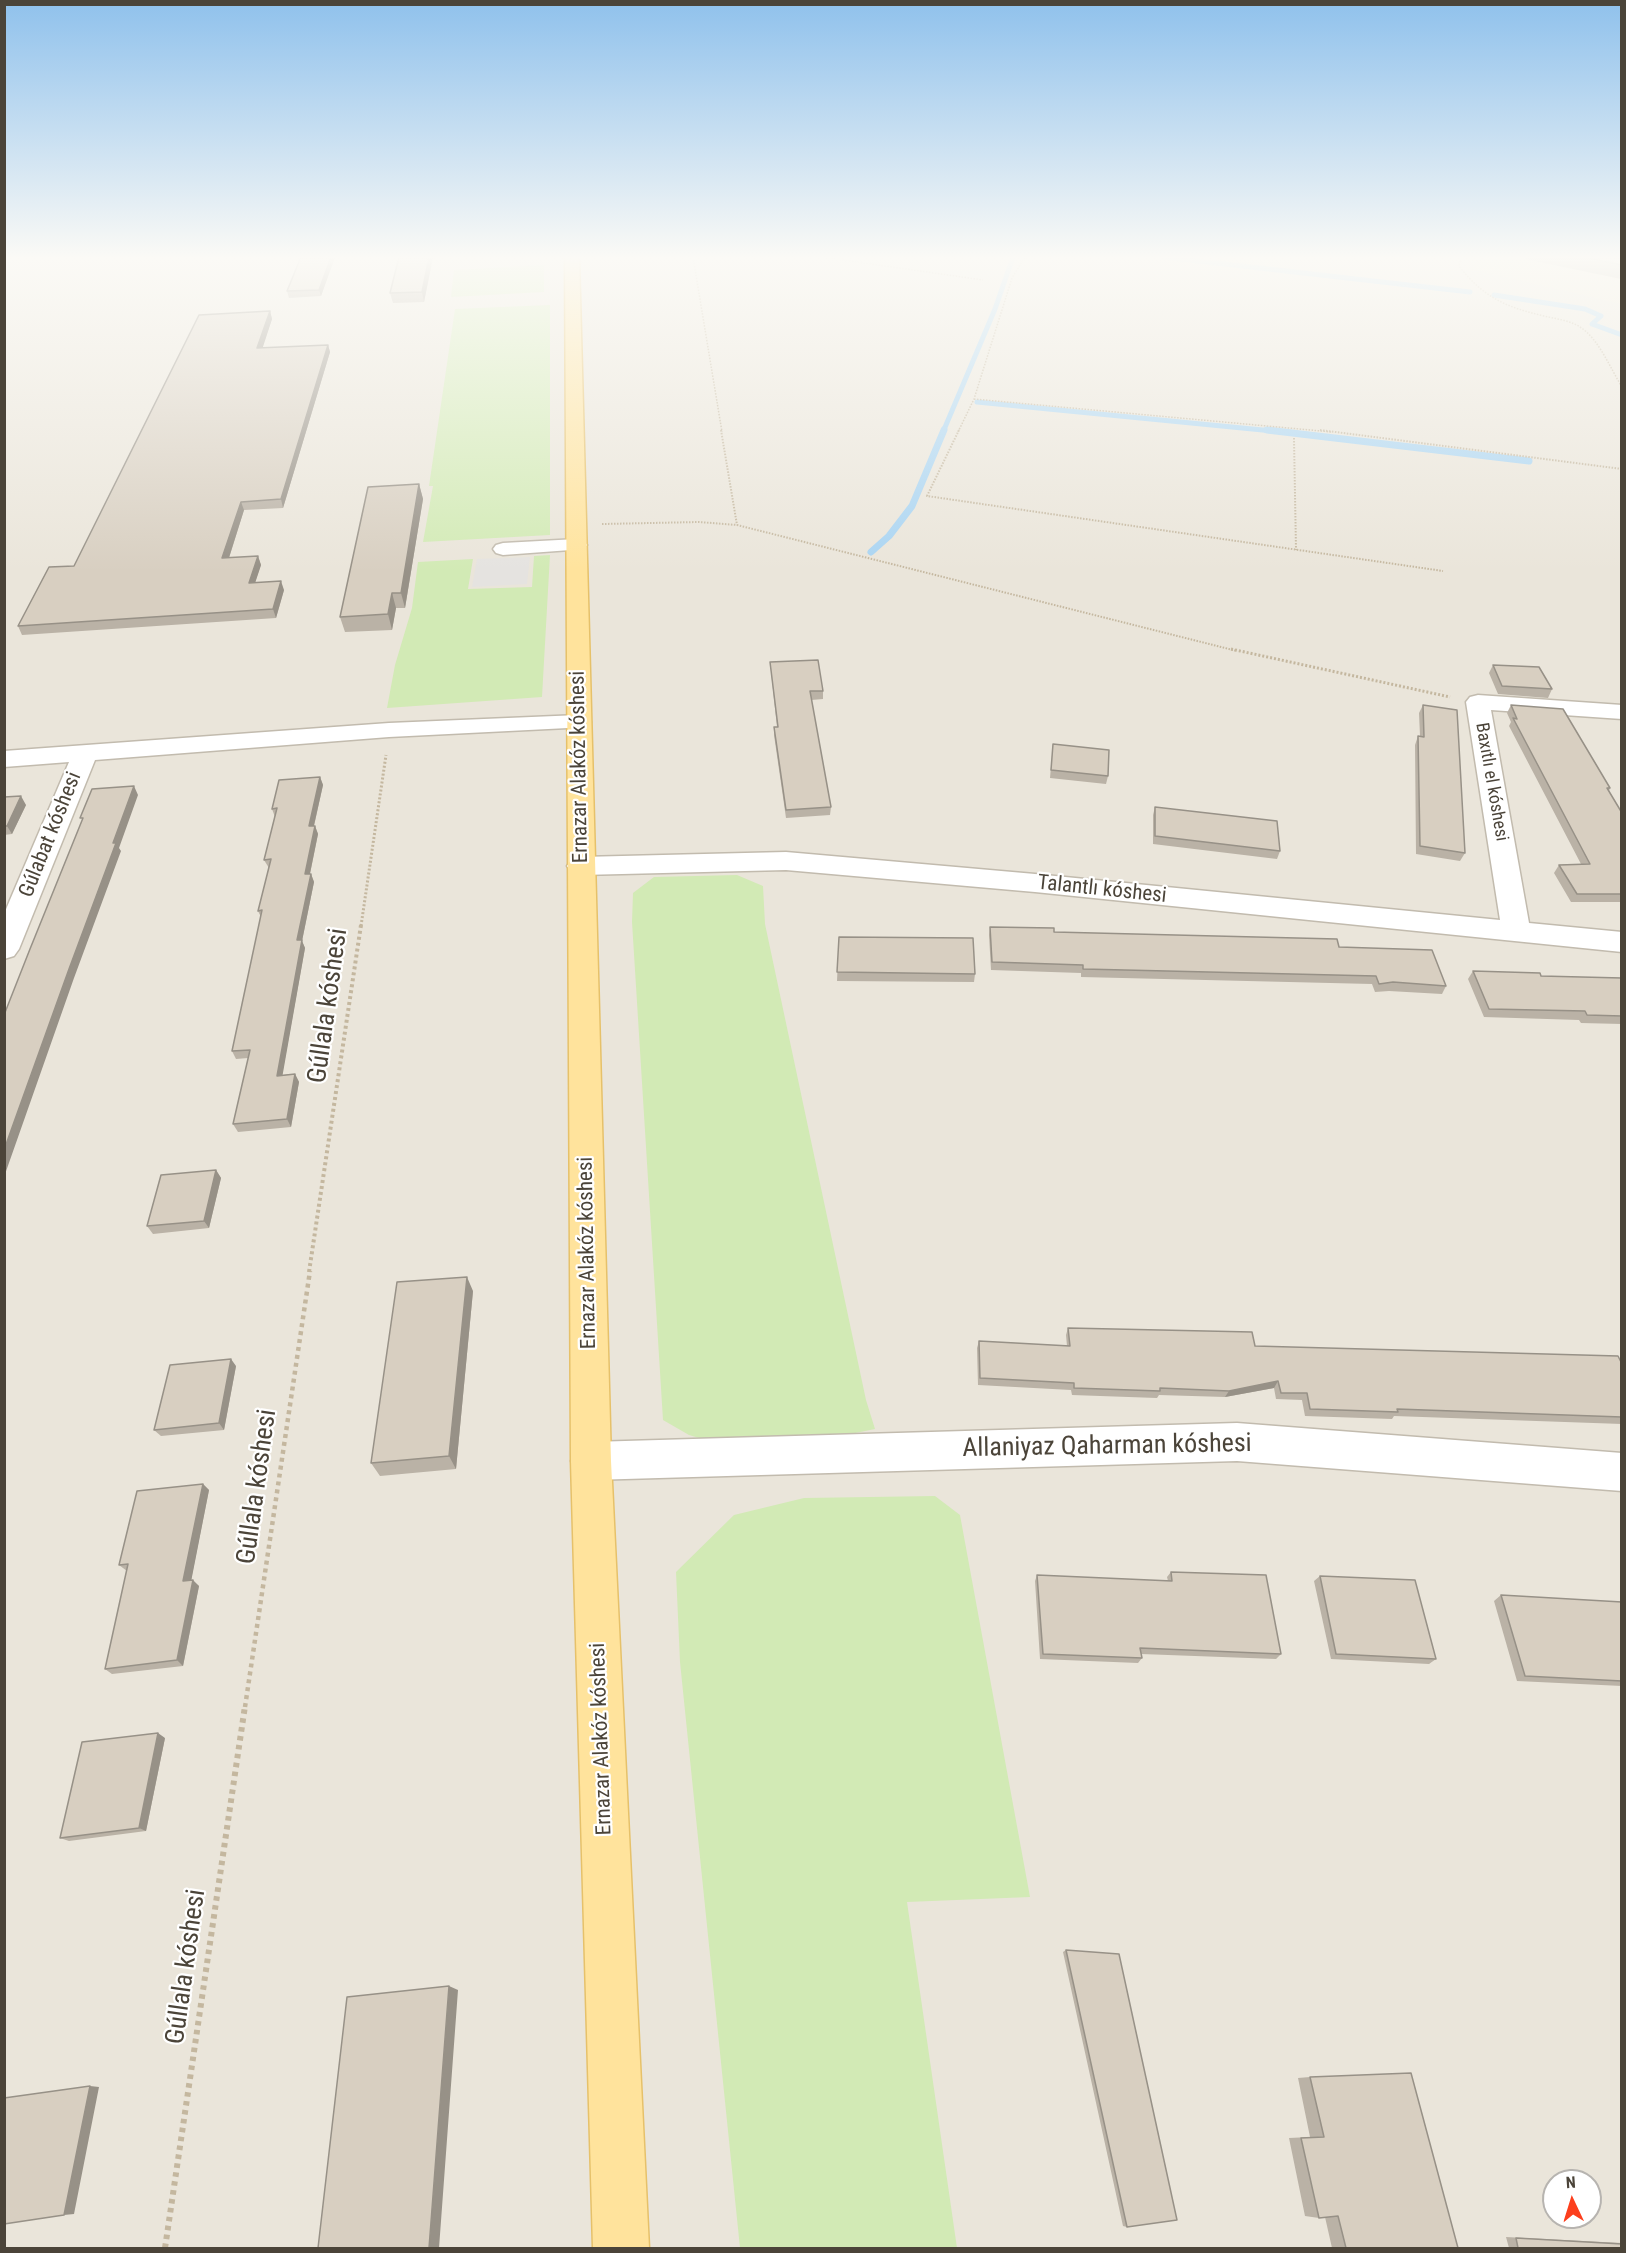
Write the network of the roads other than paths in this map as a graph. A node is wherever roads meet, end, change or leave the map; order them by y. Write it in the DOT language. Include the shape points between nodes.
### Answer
graph roads {
  1 [pos="574,362"];
  2 [pos="577,535"];
  3 [pos="503,549"];
  4 [pos="1622,712"];
  5 [pos="579,722"];
  6 [pos="85,754"];
  7 [pos="4,759"];
  8 [pos="581,866"];
  9 [pos="1516,933"];
  10 [pos="1622,942"];
  11 [pos="4,949"];
  12 [pos="591,1461"];
  13 [pos="1622,1472"];
  14 [pos="621,2248"];
  1 -- 2 [label="main road, Ernazar Alakóz kóshesi"];
  2 -- 3 [label="street"];
  2 -- 5 [label="main road, Ernazar Alakóz kóshesi"];
  4 -- 9 [label="street, Baxıtlı el kóshesi" via="1478,702"];
  5 -- 6 [label="street" via="389,730"];
  5 -- 8 [label="main road, Ernazar Alakóz kóshesi"];
  6 -- 7 [label="street"];
  6 -- 11 [label="street, Gúlabat kóshesi"];
  8 -- 9 [label="street, Talantlı kóshesi" via="786,861"];
  8 -- 12 [label="main road, Ernazar Alakóz kóshesi"];
  9 -- 10 [label="street, Talantlı kóshesi"];
  12 -- 13 [label="street, Allaniyaz Qaharman kóshesi" via="1237,1442"];
  12 -- 14 [label="main road, Ernazar Alakóz kóshesi"];
}
